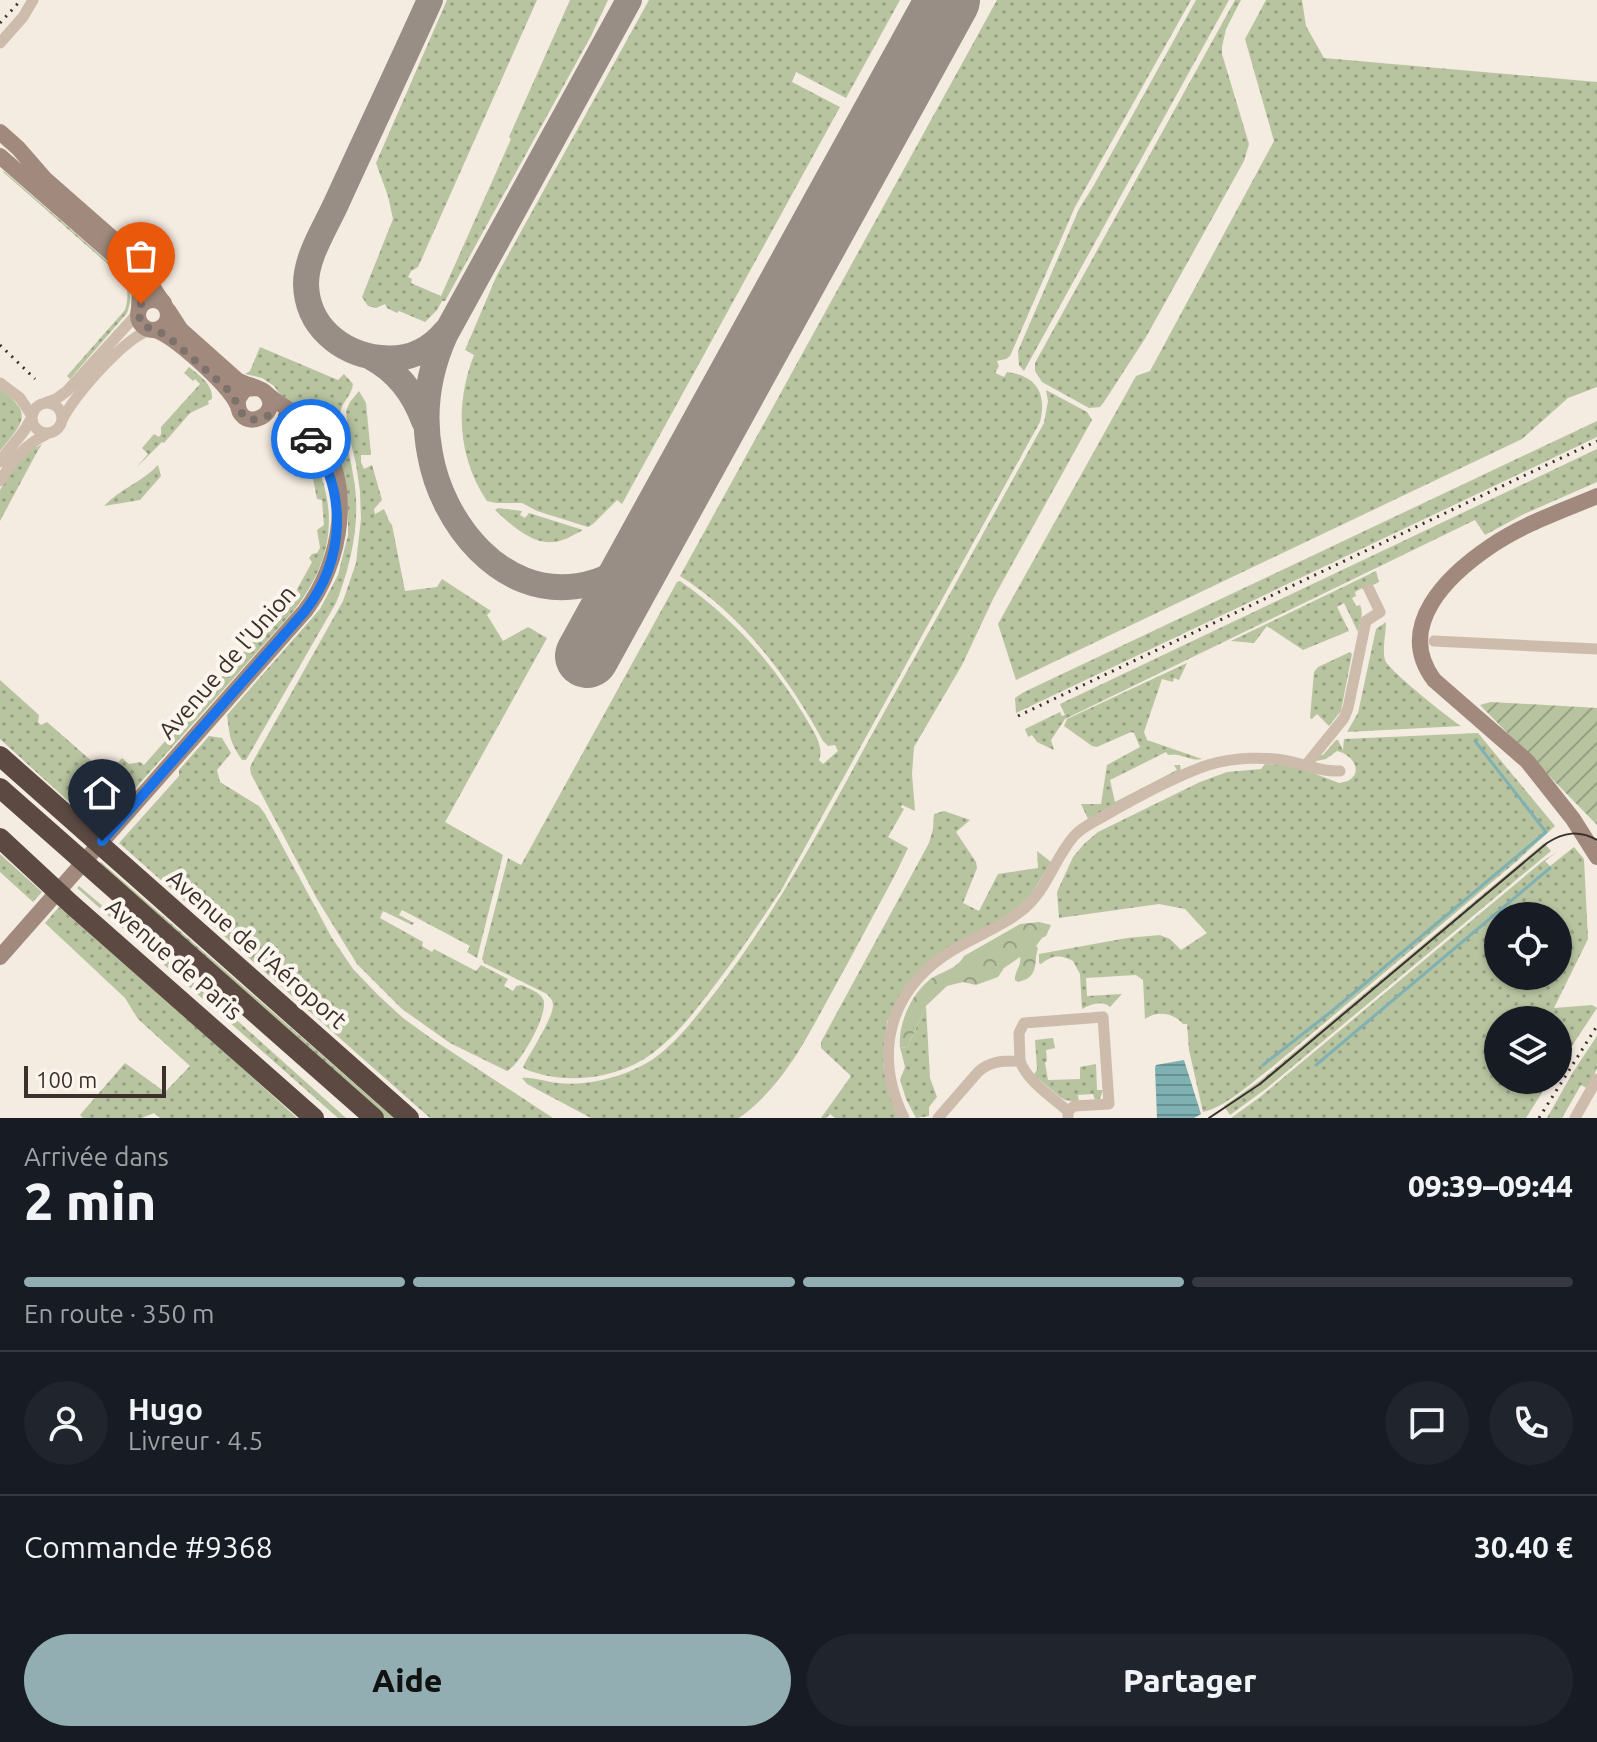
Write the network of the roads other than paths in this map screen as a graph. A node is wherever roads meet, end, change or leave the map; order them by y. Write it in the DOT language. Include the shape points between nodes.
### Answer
graph roads {
  1 [pos="33,0"];
  2 [pos="0,43"];
  3 [pos="0,132"];
  4 [pos="0,156"];
  5 [pos="166,307"];
  6 [pos="138,311"];
  7 [pos="153,330"];
  8 [pos="3,384"];
  9 [pos="261,390"];
  10 [pos="44,403"];
  11 [pos="237,404"];
  12 [pos="32,416"];
  13 [pos="263,417"];
  14 [pos="62,420"];
  15 [pos="47,434"];
  16 [pos="0,462"];
  17 [pos="0,481"];
  18 [pos="1597,496"];
  19 [pos="338,529"];
  20 [pos="1369,589"];
  21 [pos="1434,641"];
  22 [pos="1597,649"];
  23 [pos="0,756"];
  24 [pos="1306,765"];
  25 [pos="1340,771"];
  26 [pos="0,773"];
  27 [pos="0,788"];
  28 [pos="0,804"];
  29 [pos="0,827"];
  30 [pos="0,838"];
  31 [pos="1597,857"];
  32 [pos="160,898"];
  33 [pos="100,929"];
  34 [pos="0,957"];
  35 [pos="1020,1061"];
  36 [pos="1596,1084"];
  37 [pos="1068,1114"];
  38 [pos="314,1118"];
  39 [pos="356,1118"];
  40 [pos="374,1118"];
  41 [pos="409,1118"];
  42 [pos="904,1118"];
  43 [pos="938,1118"];
  44 [pos="1575,1118"];
  1 -- 2 [label="street"];
  3 -- 5 [label="street, Avenue de l'Union" via="135,258"];
  4 -- 6 [label="street, Avenue de l'Union" via="128,268 140,287"];
  5 -- 6 [label="street" via="151,299"];
  5 -- 7 [label="street" via="165,324"];
  5 -- 9 [label="street, Avenue de l'Union" via="181,330 236,379"];
  6 -- 7 [label="street, Avenue de l'Union" via="142,325"];
  6 -- 10 [label="street" via="67,391"];
  7 -- 11 [label="street, Avenue de l'Union" via="172,339"];
  7 -- 14 [label="street" via="120,349"];
  8 -- 10 [label="street"];
  8 -- 12 [label="street"];
  9 -- 11 [label="street" via="245,389"];
  9 -- 13 [label="street" via="270,402"];
  9 -- 19 [label="street, Avenue de l'Union" via="308,424 325,447 339,493"];
  10 -- 12 [label="street"];
  10 -- 14 [label="street" via="58,407"];
  11 -- 13 [label="street, Avenue de l'Union" via="246,418"];
  12 -- 15 [label="street" via="35,428"];
  12 -- 16 [label="street"];
  13 -- 19 [label="street, Avenue de l'Union" via="289,420 313,443 331,485"];
  14 -- 15 [label="street"];
  15 -- 17 [label="street" via="14,458"];
  18 -- 31 [label="street" via="1492,545 1454,576 1431,603 1420,642 1434,680 1527,761"];
  19 -- 34 [label="street, Avenue de l'Union" via="331,563 313,600"];
  20 -- 24 [label="street" via="1380,612 1366,621 1348,708"];
  21 -- 22 [label="street"];
  23 -- 32 [label="highway, Avenue de l'Aéroport"];
  24 -- 25 [label="street"];
  24 -- 42 [label="street" via="1257,759 1210,765 1123,805 1075,835 1032,901 928,968 901,1003 888,1060"];
  26 -- 32 [label="highway" via="145,895"];
  27 -- 40 [label="highway"];
  28 -- 39 [label="highway"];
  29 -- 33 [label="highway" via="90,910"];
  30 -- 33 [label="highway, Avenue de Paris"];
  32 -- 41 [label="highway, Avenue de l'Aéroport"];
  33 -- 38 [label="highway, Avenue de Paris"];
  35 -- 37 [label="street"];
  35 -- 37 [label="street" via="1024,1023 1103,1017 1109,1104 1074,1106"];
  35 -- 43 [label="street" via="984,1066"];
  36 -- 44 [label="street"];
}
